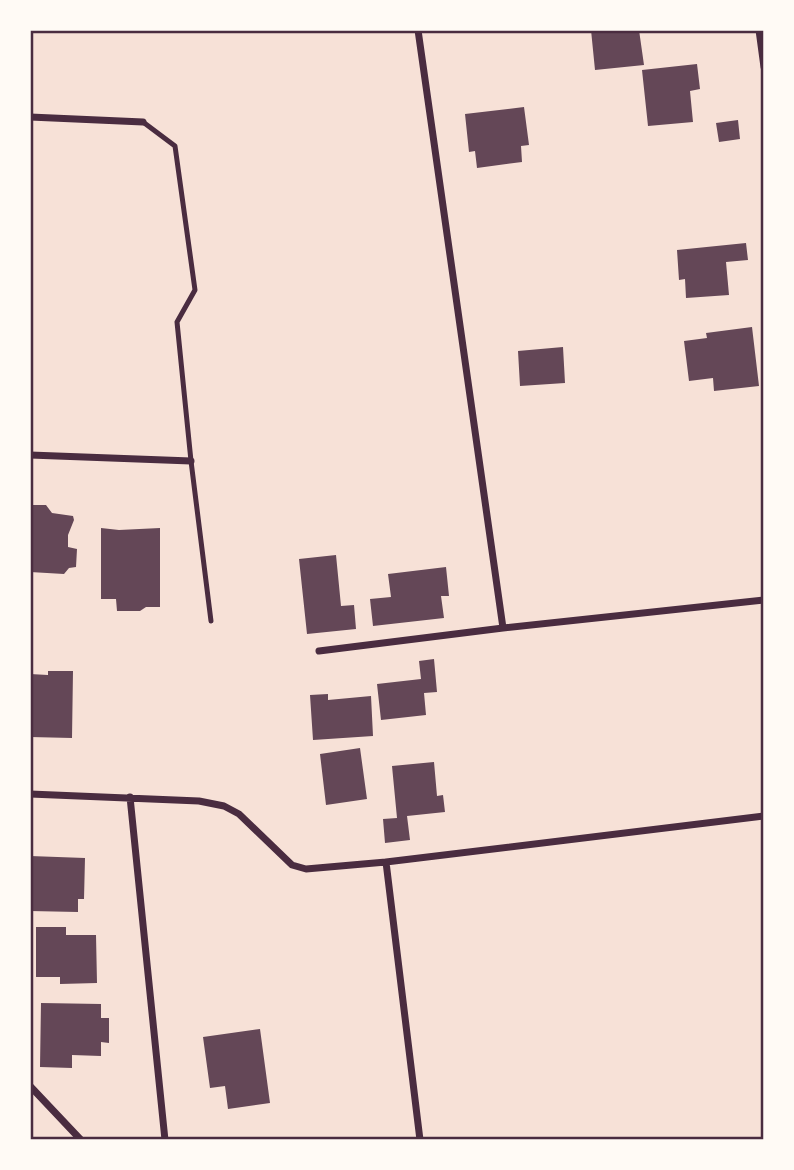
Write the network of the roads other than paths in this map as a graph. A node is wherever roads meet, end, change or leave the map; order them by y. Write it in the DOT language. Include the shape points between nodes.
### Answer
graph roads {
  1 [pos="418,30"];
  2 [pos="759,30"];
  3 [pos="764,67"];
  4 [pos="30,117"];
  5 [pos="143,122"];
  6 [pos="30,455"];
  7 [pos="191,461"];
  8 [pos="764,600"];
  9 [pos="211,621"];
  10 [pos="503,628"];
  11 [pos="319,651"];
  12 [pos="30,794"];
  13 [pos="130,797"];
  14 [pos="764,816"];
  15 [pos="386,862"];
  16 [pos="30,1086"];
  17 [pos="81,1140"];
  18 [pos="165,1140"];
  19 [pos="420,1140"];
  1 -- 10 [label="street"];
  2 -- 3 [label="street"];
  4 -- 5 [label="street"];
  5 -- 7 [label="lane" via="175,146 177,159 195,290 177,322"];
  6 -- 7 [label="street"];
  7 -- 9 [label="lane"];
  8 -- 10 [label="street"];
  10 -- 11 [label="street"];
  12 -- 13 [label="street"];
  13 -- 15 [label="street" via="225,806 292,865 306,869"];
  13 -- 18 [label="street"];
  14 -- 15 [label="street"];
  15 -- 19 [label="street"];
  16 -- 17 [label="street"];
}
